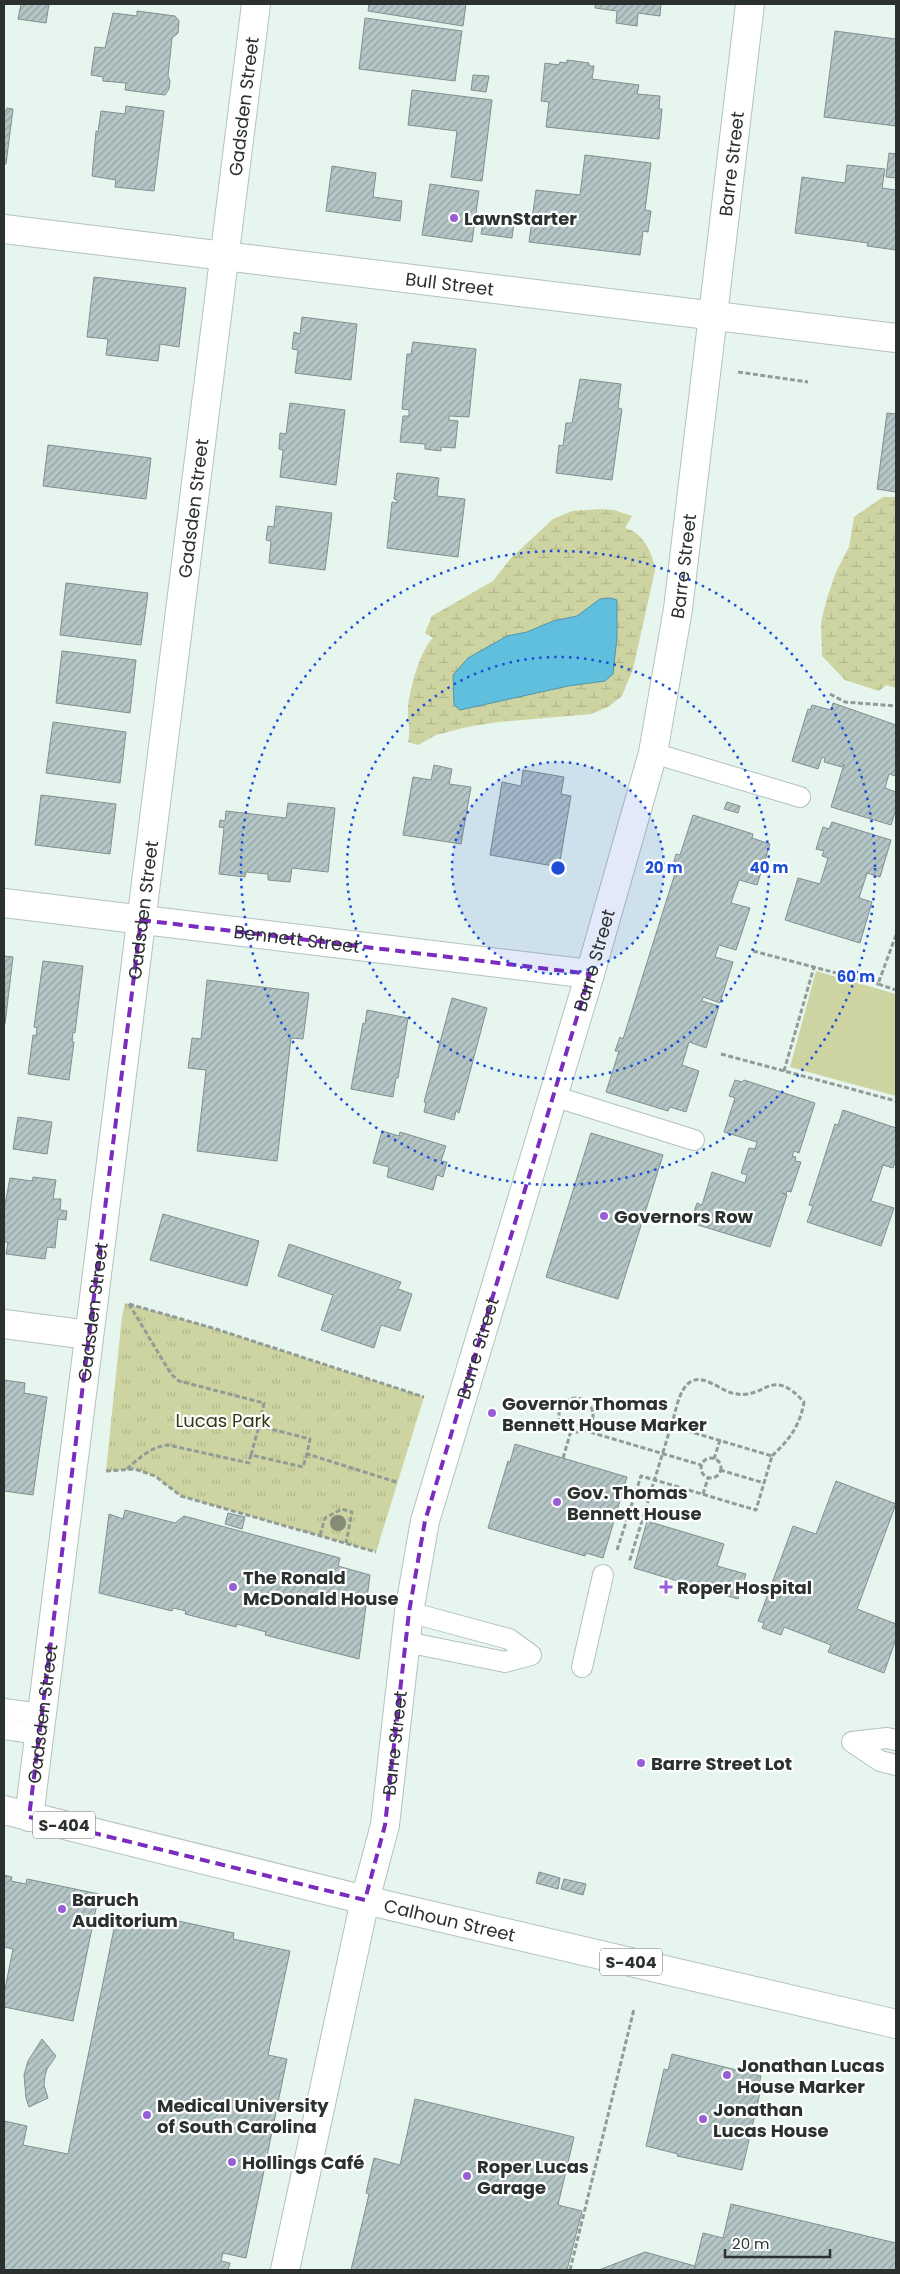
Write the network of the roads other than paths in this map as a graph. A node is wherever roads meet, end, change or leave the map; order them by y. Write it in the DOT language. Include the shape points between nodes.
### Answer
graph roads {
  1 [pos="256,4"];
  2 [pos="750,4"];
  3 [pos="4,229"];
  4 [pos="224,256"];
  5 [pos="712,316"];
  6 [pos="896,338"];
  7 [pos="653,753"];
  8 [pos="800,797"];
  9 [pos="4,903"];
  10 [pos="141,920"];
  11 [pos="590,974"];
  12 [pos="553,1096"];
  13 [pos="694,1140"];
  14 [pos="4,1324"];
  15 [pos="89,1335"];
  16 [pos="603,1575"];
  17 [pos="409,1612"];
  18 [pos="406,1642"];
  19 [pos="582,1667"];
  20 [pos="4,1709"];
  21 [pos="41,1724"];
  22 [pos="4,1730"];
  23 [pos="896,1740"];
  24 [pos="896,1765"];
  25 [pos="17,1814"];
  26 [pos="366,1900"];
  27 [pos="896,2024"];
  28 [pos="285,2270"];
  1 -- 4 [label="street, Gadsden Street"];
  2 -- 5 [label="street, Barre Street"];
  3 -- 4 [label="street, Bull Street"];
  4 -- 5 [label="street, Bull Street"];
  4 -- 10 [label="street, Gadsden Street"];
  5 -- 6 [label="street, Bull Street"];
  5 -- 7 [label="street, Barre Street" via="678,609"];
  7 -- 8 [label="lane"];
  7 -- 11 [label="street, Barre Street"];
  9 -- 10 [label="street, Bennett Street"];
  10 -- 11 [label="street, Bennett Street"];
  10 -- 15 [label="street, Gadsden Street"];
  11 -- 12 [label="street, Barre Street"];
  12 -- 13 [label="lane"];
  12 -- 17 [label="street, Barre Street" via="425,1521"];
  14 -- 15 [label="street"];
  15 -- 21 [label="street, Gadsden Street"];
  16 -- 19 [label="lane"];
  17 -- 18 [label="street, Barre Street"];
  17 -- 18 [label="lane" via="509,1639 531,1655 505,1662"];
  18 -- 26 [label="street, Barre Street" via="385,1825"];
  20 -- 21 [label="lane"];
  21 -- 22 [label="lane"];
  21 -- 25 [label="street, Gadsden Street"];
  23 -- 24 [label="lane" via="852,1742 880,1761"];
  25 -- 26 [label="street, Calhoun Street / S-404"];
  26 -- 27 [label="street, Calhoun Street / S-404"];
  26 -- 28 [label="street, Barre Street"];
}
